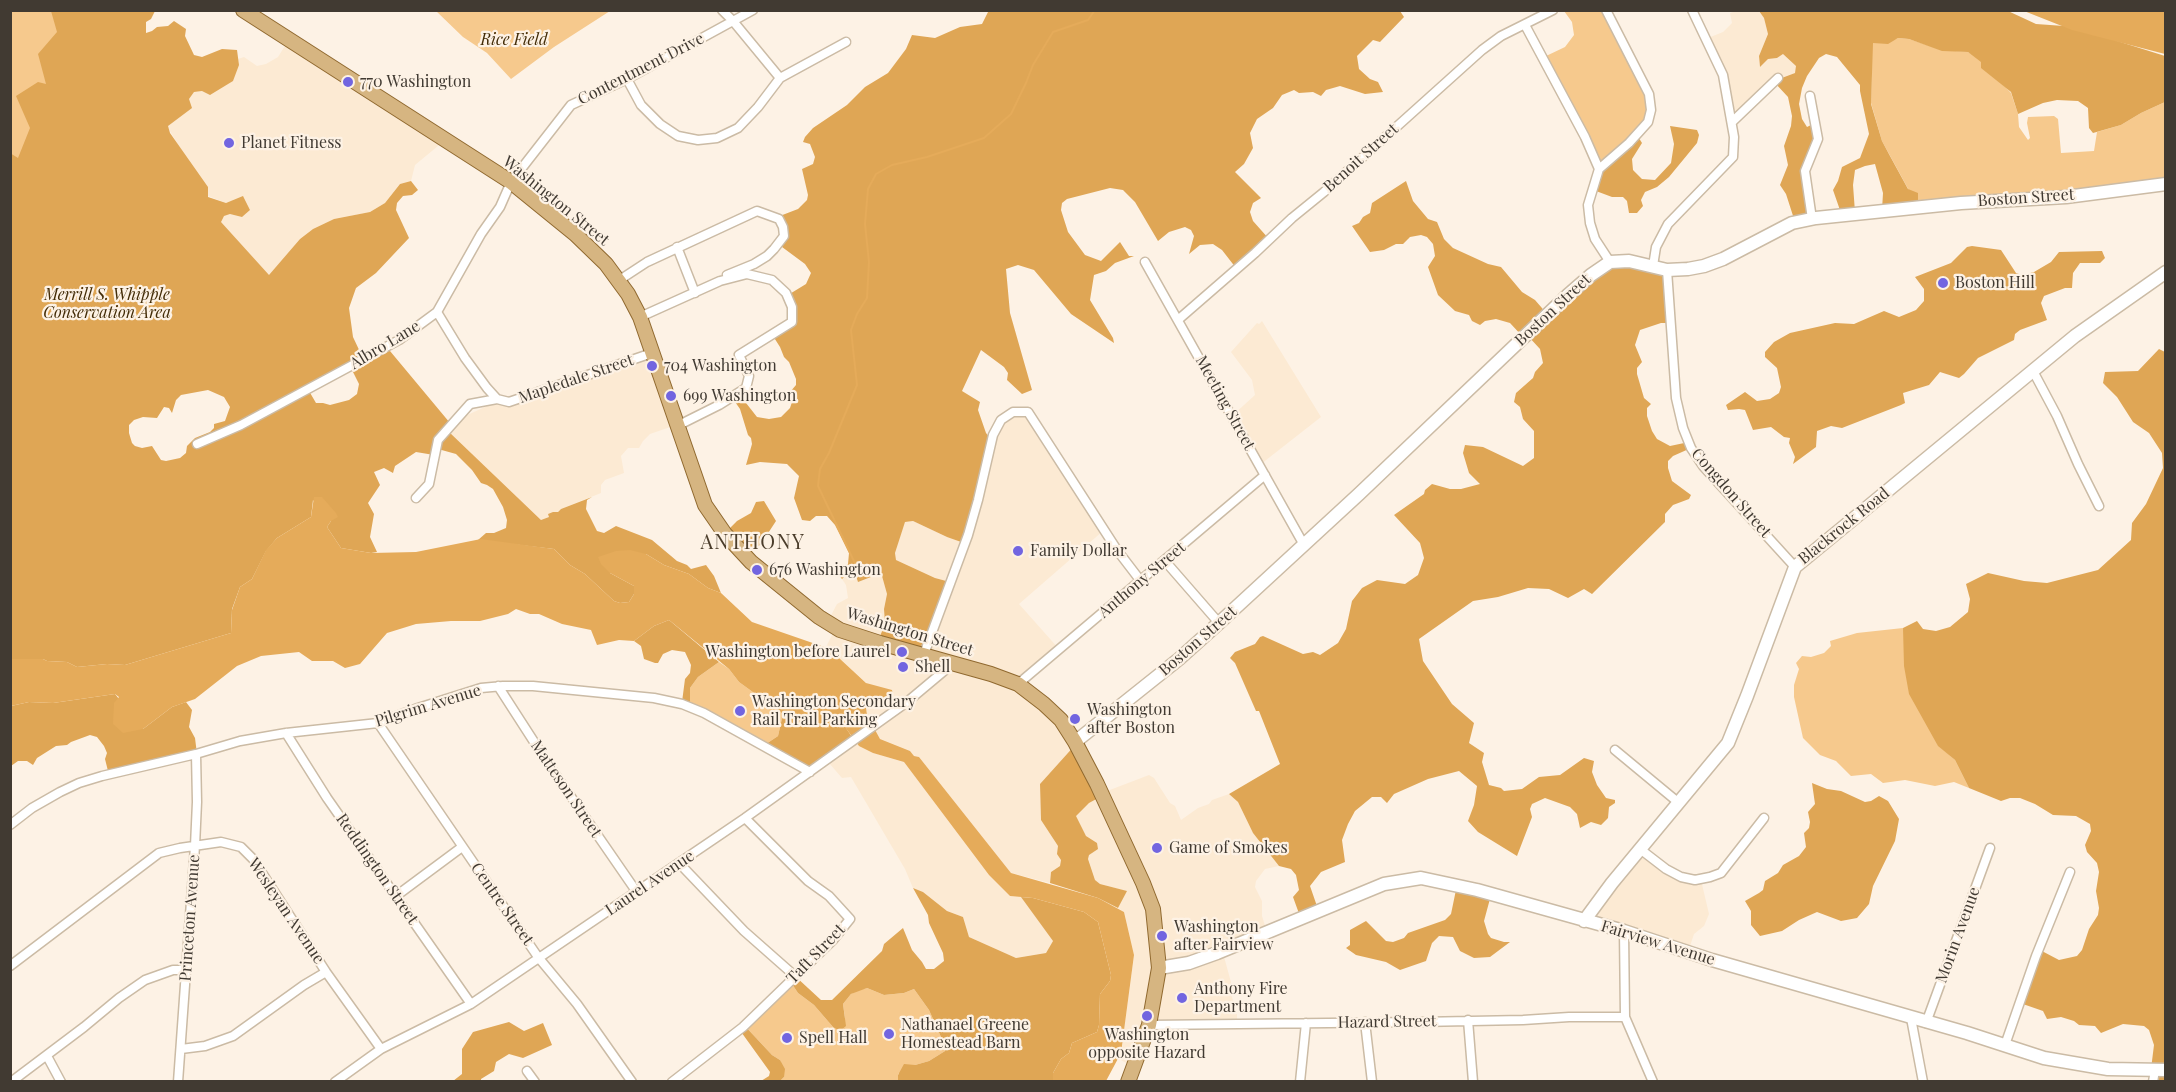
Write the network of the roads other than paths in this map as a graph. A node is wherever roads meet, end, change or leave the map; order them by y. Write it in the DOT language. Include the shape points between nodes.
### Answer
graph roads {
  1 [pos="243,10"];
  2 [pos="722,10"];
  3 [pos="753,10"];
  4 [pos="1553,10"];
  5 [pos="1606,10"];
  6 [pos="1692,10"];
  7 [pos="734,21"];
  8 [pos="1525,25"];
  9 [pos="846,42"];
  10 [pos="780,78"];
  11 [pos="1778,78"];
  12 [pos="627,79"];
  13 [pos="1810,96"];
  14 [pos="1732,122"];
  15 [pos="1599,169"];
  16 [pos="511,182"];
  17 [pos="2166,184"];
  18 [pos="1812,219"];
  19 [pos="677,248"];
  20 [pos="1145,262"];
  21 [pos="1610,262"];
  22 [pos="1653,266"];
  23 [pos="1667,270"];
  24 [pos="2166,272"];
  25 [pos="618,281"];
  26 [pos="720,281"];
  27 [pos="695,293"];
  28 [pos="438,312"];
  29 [pos="640,317"];
  30 [pos="1179,319"];
  31 [pos="652,353"];
  32 [pos="2033,371"];
  33 [pos="497,399"];
  34 [pos="677,426"];
  35 [pos="197,444"];
  36 [pos="1265,475"];
  37 [pos="416,498"];
  38 [pos="2099,506"];
  39 [pos="1304,544"];
  40 [pos="1165,561"];
  41 [pos="1795,567"];
  42 [pos="1140,580"];
  43 [pos="1219,623"];
  44 [pos="924,654"];
  45 [pos="948,661"];
  46 [pos="1018,684"];
  47 [pos="498,686"];
  48 [pos="378,723"];
  49 [pos="286,733"];
  50 [pos="1076,742"];
  51 [pos="1615,750"];
  52 [pos="196,754"];
  53 [pos="810,772"];
  54 [pos="1679,803"];
  55 [pos="746,818"];
  56 [pos="1764,818"];
  57 [pos="10,825"];
  58 [pos="195,846"];
  59 [pos="462,847"];
  60 [pos="1990,848"];
  61 [pos="1640,849"];
  62 [pos="679,863"];
  63 [pos="2070,872"];
  64 [pos="636,891"];
  65 [pos="396,896"];
  66 [pos="1584,921"];
  67 [pos="1624,931"];
  68 [pos="538,957"];
  69 [pos="10,966"];
  70 [pos="1159,968"];
  71 [pos="185,970"];
  72 [pos="327,972"];
  73 [pos="795,976"];
  74 [pos="471,1004"];
  75 [pos="1625,1017"];
  76 [pos="1911,1018"];
  77 [pos="1468,1020"];
  78 [pos="1365,1022"];
  79 [pos="1306,1023"];
  80 [pos="1926,1023"];
  81 [pos="1149,1025"];
  82 [pos="2005,1045"];
  83 [pos="181,1049"];
  84 [pos="381,1049"];
  85 [pos="47,1056"];
  86 [pos="527,1071"];
  87 [pos="2158,1074"];
  88 [pos="10,1082"];
  89 [pos="61,1082"];
  90 [pos="178,1082"];
  91 [pos="335,1082"];
  92 [pos="535,1082"];
  93 [pos="632,1082"];
  94 [pos="672,1082"];
  95 [pos="1128,1082"];
  96 [pos="1300,1082"];
  97 [pos="1372,1082"];
  98 [pos="1473,1082"];
  99 [pos="1653,1082"];
  100 [pos="1923,1082"];
  1 -- 16 [label="main road, Washington Street"];
  2 -- 7 [label="street"];
  3 -- 7 [label="street, Contentment Drive"];
  4 -- 8 [label="street, Benoit Street"];
  5 -- 15 [label="street" via="1649,94 1651,110 1648,122"];
  6 -- 14 [label="street" via="1723,75"];
  7 -- 10 [label="street"];
  7 -- 12 [label="street, Contentment Drive"];
  8 -- 15 [label="street"];
  8 -- 30 [label="street, Benoit Street" via="1482,50"];
  9 -- 10 [label="street"];
  10 -- 12 [label="street" via="738,128 717,138 698,140 678,136 660,124 641,105"];
  11 -- 14 [label="street"];
  12 -- 16 [label="street, Contentment Drive" via="571,105"];
  13 -- 18 [label="street" via="1818,139 1805,171"];
  14 -- 22 [label="street" via="1733,157 1668,224 1656,247"];
  15 -- 21 [label="street" via="1588,205 1595,239"];
  16 -- 25 [label="main road, Washington Street" via="575,234"];
  16 -- 28 [label="street, Albro Lane"];
  17 -- 18 [label="street, Boston Street"];
  18 -- 23 [label="street, Boston Street" via="1792,223 1704,266"];
  19 -- 25 [label="street"];
  19 -- 26 [label="street" via="757,211 779,219 784,236 774,249"];
  19 -- 27 [label="street"];
  20 -- 30 [label="street, Meeting Street"];
  21 -- 22 [label="street, Boston Street"];
  21 -- 39 [label="street, Boston Street" via="1568,295"];
  22 -- 23 [label="street, Boston Street"];
  23 -- 41 [label="street, Congdon Street" via="1676,398 1691,448"];
  24 -- 32 [label="street, Blackrock Road"];
  25 -- 29 [label="main road, Washington Street"];
  26 -- 27 [label="street"];
  26 -- 34 [label="street" via="747,274 772,280 786,293 792,307 792,322 739,355 749,376 746,388"];
  27 -- 29 [label="street"];
  28 -- 33 [label="street, Mapledale Street" via="465,358"];
  28 -- 35 [label="street, Albro Lane" via="399,340 241,425"];
  29 -- 31 [label="main road, Washington Street"];
  30 -- 36 [label="street, Meeting Street"];
  31 -- 33 [label="street, Mapledale Street" via="509,402"];
  31 -- 34 [label="main road, Washington Street"];
  32 -- 38 [label="street"];
  32 -- 41 [label="street, Blackrock Road"];
  33 -- 37 [label="street" via="470,404 438,440 429,484"];
  34 -- 44 [label="main road, Washington Street" via="705,505 751,562 840,630"];
  36 -- 39 [label="street, Meeting Street"];
  36 -- 40 [label="street, Anthony Street"];
  39 -- 43 [label="street, Boston Street"];
  40 -- 42 [label="street, Anthony Street"];
  40 -- 43 [label="street"];
  41 -- 54 [label="street, Blackrock Road" via="1728,743"];
  42 -- 44 [label="street" via="1028,412 1013,412 1001,420 993,435 968,535"];
  42 -- 46 [label="street, Anthony Street"];
  43 -- 50 [label="street, Boston Street"];
  44 -- 45 [label="main road, Washington Street"];
  45 -- 46 [label="main road, Washington Street"];
  45 -- 53 [label="street, Laurel Avenue" via="929,685"];
  46 -- 50 [label="main road, Washington Street" via="1061,720"];
  47 -- 48 [label="street, Pilgrim Avenue" via="481,688"];
  47 -- 53 [label="street, Pilgrim Avenue" via="533,686 682,704"];
  47 -- 64 [label="street, Matteson Street"];
  48 -- 49 [label="street, Pilgrim Avenue"];
  48 -- 59 [label="street, Centre Street"];
  49 -- 52 [label="street, Pilgrim Avenue"];
  49 -- 65 [label="street, Reddington Street"];
  50 -- 70 [label="main road, Washington Street" via="1153,909"];
  51 -- 54 [label="street"];
  52 -- 57 [label="street, Pilgrim Avenue" via="79,783 32,808"];
  52 -- 58 [label="street, Princeton Avenue"];
  53 -- 55 [label="street, Laurel Avenue"];
  54 -- 61 [label="street, Blackrock Road"];
  55 -- 62 [label="street, Laurel Avenue"];
  55 -- 73 [label="street, Taft Street" via="850,919"];
  56 -- 61 [label="street" via="1721,873 1710,878 1681,877"];
  58 -- 69 [label="street, Wesleyan Avenue" via="159,854"];
  58 -- 71 [label="street, Princeton Avenue"];
  58 -- 72 [label="street, Wesleyan Avenue" via="221,842 241,847 253,859"];
  59 -- 65 [label="street"];
  59 -- 68 [label="street, Centre Street"];
  60 -- 80 [label="street, Morin Avenue"];
  61 -- 66 [label="street, Blackrock Road"];
  62 -- 64 [label="street, Laurel Avenue"];
  62 -- 73 [label="street" via="744,931"];
  63 -- 82 [label="street"];
  64 -- 68 [label="street, Laurel Avenue"];
  65 -- 74 [label="street, Reddington Street"];
  66 -- 67 [label="street, Fairview Avenue"];
  66 -- 70 [label="street, Fairview Avenue" via="1438,880 1401,880 1359,893 1217,953"];
  67 -- 75 [label="street"];
  67 -- 76 [label="street, Fairview Avenue"];
  68 -- 74 [label="street, Laurel Avenue"];
  68 -- 93 [label="street, Centre Street"];
  70 -- 81 [label="main road, Washington Street"];
  71 -- 83 [label="street, Princeton Avenue"];
  71 -- 85 [label="street" via="145,980"];
  72 -- 83 [label="street" via="233,1036"];
  72 -- 84 [label="street, Wesleyan Avenue"];
  73 -- 94 [label="street, Taft Street" via="743,1028"];
  74 -- 84 [label="street, Laurel Avenue"];
  75 -- 77 [label="street, Hazard Street"];
  75 -- 99 [label="street"];
  76 -- 80 [label="street, Fairview Avenue"];
  76 -- 100 [label="street"];
  77 -- 78 [label="street, Hazard Street"];
  77 -- 98 [label="street"];
  78 -- 79 [label="street, Hazard Street"];
  78 -- 97 [label="street"];
  79 -- 81 [label="street, Hazard Street"];
  79 -- 96 [label="street"];
  80 -- 82 [label="street, Fairview Avenue"];
  81 -- 95 [label="main road, Washington Street"];
  82 -- 87 [label="street, Fairview Avenue" via="2074,1064"];
  83 -- 90 [label="street, Princeton Avenue"];
  84 -- 91 [label="street, Laurel Avenue"];
  85 -- 88 [label="street"];
  85 -- 89 [label="street"];
  86 -- 92 [label="street"];
}
